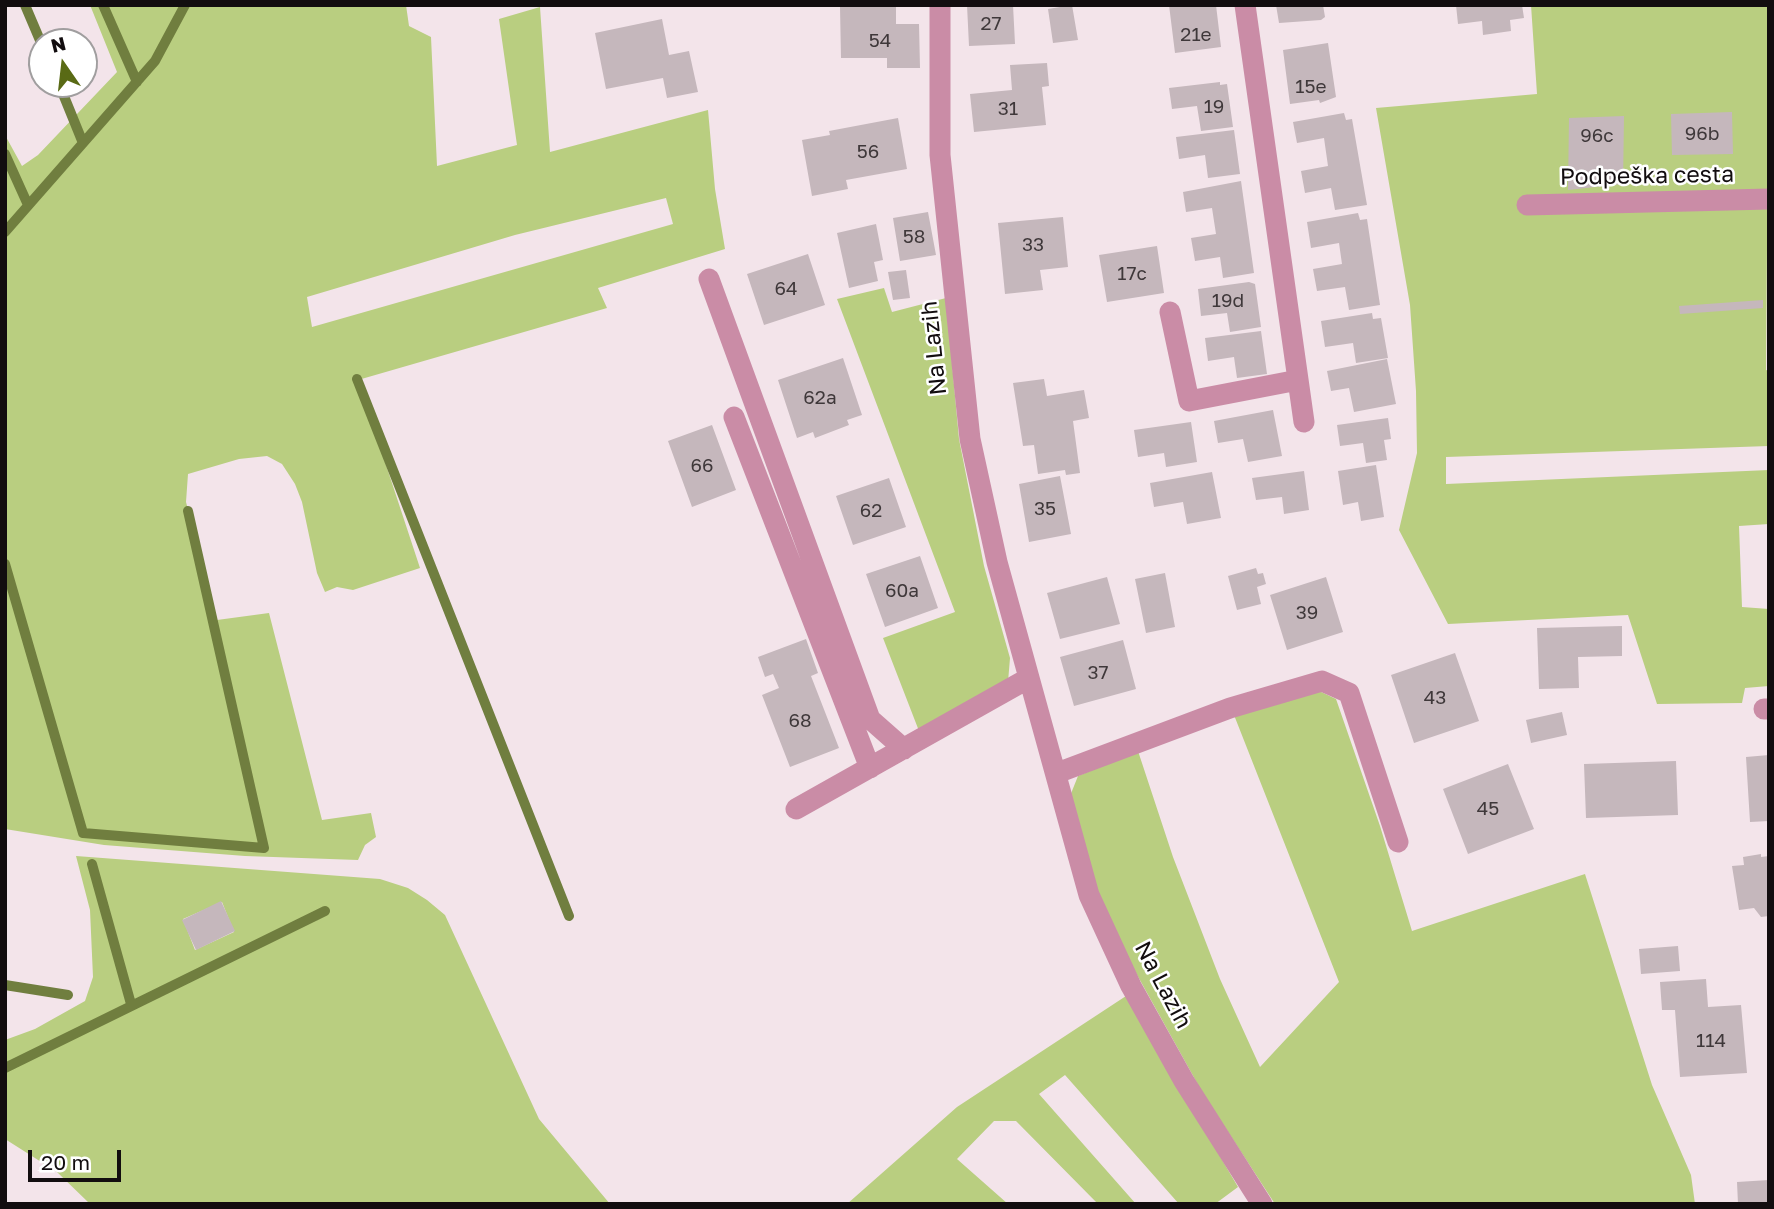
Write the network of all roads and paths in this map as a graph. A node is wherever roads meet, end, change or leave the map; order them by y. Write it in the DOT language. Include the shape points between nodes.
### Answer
graph roads {
  1 [pos="940,5"];
  2 [pos="1245,5"];
  3 [pos="1769,199"];
  4 [pos="1527,205"];
  5 [pos="709,279"];
  6 [pos="1170,312"];
  7 [pos="1298,380"];
  8 [pos="734,417"];
  9 [pos="1304,422"];
  10 [pos="1029,678"];
  11 [pos="904,749"];
  12 [pos="870,768"];
  13 [pos="1057,773"];
  14 [pos="796,809"];
  15 [pos="1398,842"];
  16 [pos="1262,1204"];
  1 -- 10 [label="street, Na Lazih" via="940,155 970,439"];
  2 -- 7 [label="street"];
  3 -- 4 [label="street, Podpeška cesta"];
  5 -- 11 [label="street" via="870,719"];
  6 -- 7 [label="street" via="1189,401"];
  7 -- 9 [label="street"];
  8 -- 12 [label="street"];
  10 -- 11 [label="street"];
  10 -- 13 [label="street, Na Lazih"];
  11 -- 12 [label="street"];
  12 -- 14 [label="street"];
  13 -- 15 [label="street" via="1230,708 1322,681 1349,693"];
  13 -- 16 [label="street, Na Lazih" via="1089,895 1131,986 1184,1081"];
}
